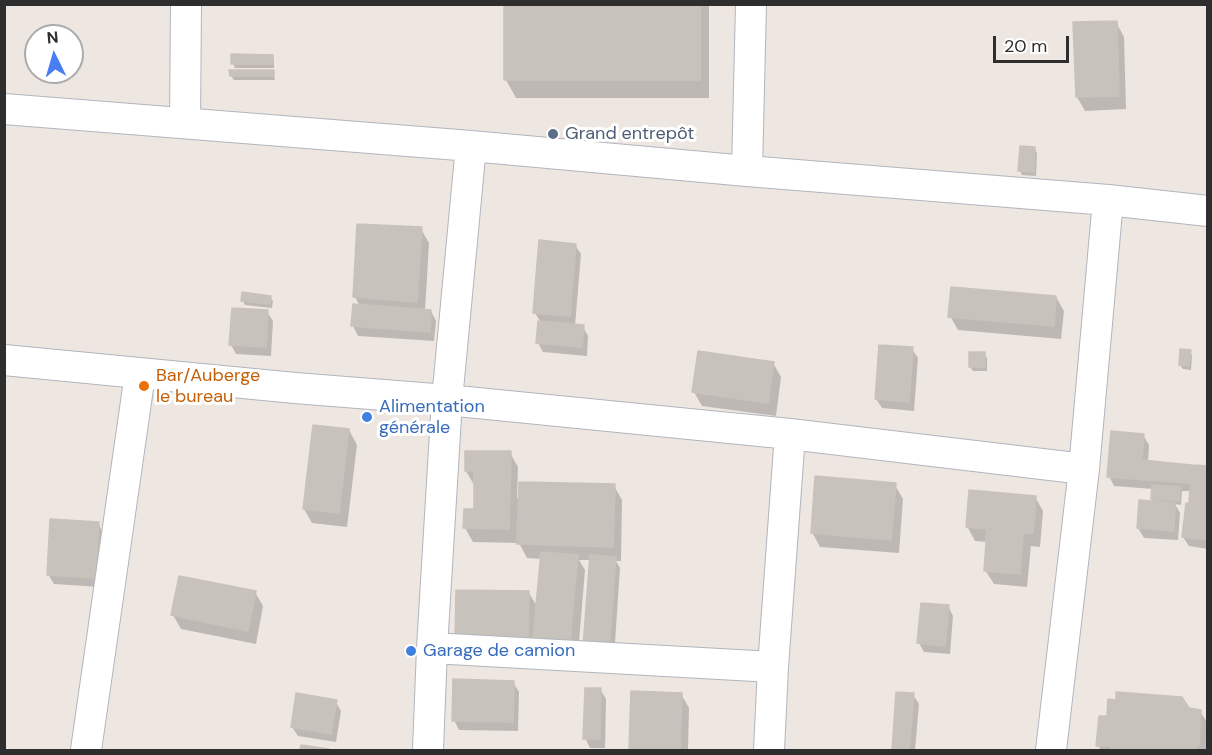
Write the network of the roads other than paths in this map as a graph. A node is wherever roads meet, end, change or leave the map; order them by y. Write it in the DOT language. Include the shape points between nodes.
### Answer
graph roads {
  1 [pos="186,4"];
  2 [pos="751,4"];
  3 [pos="4,109"];
  4 [pos="184,123"];
  5 [pos="471,146"];
  6 [pos="747,171"];
  7 [pos="1108,200"];
  8 [pos="1208,211"];
  9 [pos="4,360"];
  10 [pos="140,374"];
  11 [pos="447,400"];
  12 [pos="790,434"];
  13 [pos="1084,469"];
  14 [pos="432,648"];
  15 [pos="773,667"];
  16 [pos="86,750"];
  17 [pos="428,750"];
  18 [pos="769,750"];
  19 [pos="1051,750"];
  1 -- 4 [label="street"];
  2 -- 6 [label="street"];
  3 -- 4 [label="street"];
  4 -- 5 [label="street"];
  5 -- 6 [label="street"];
  5 -- 11 [label="street"];
  6 -- 7 [label="street"];
  7 -- 8 [label="street"];
  7 -- 13 [label="street"];
  9 -- 10 [label="street"];
  10 -- 11 [label="street"];
  10 -- 16 [label="street"];
  11 -- 12 [label="street"];
  11 -- 14 [label="street"];
  12 -- 13 [label="street"];
  12 -- 15 [label="street"];
  13 -- 19 [label="street"];
  14 -- 15 [label="street"];
  14 -- 17 [label="street"];
  15 -- 18 [label="street"];
}
